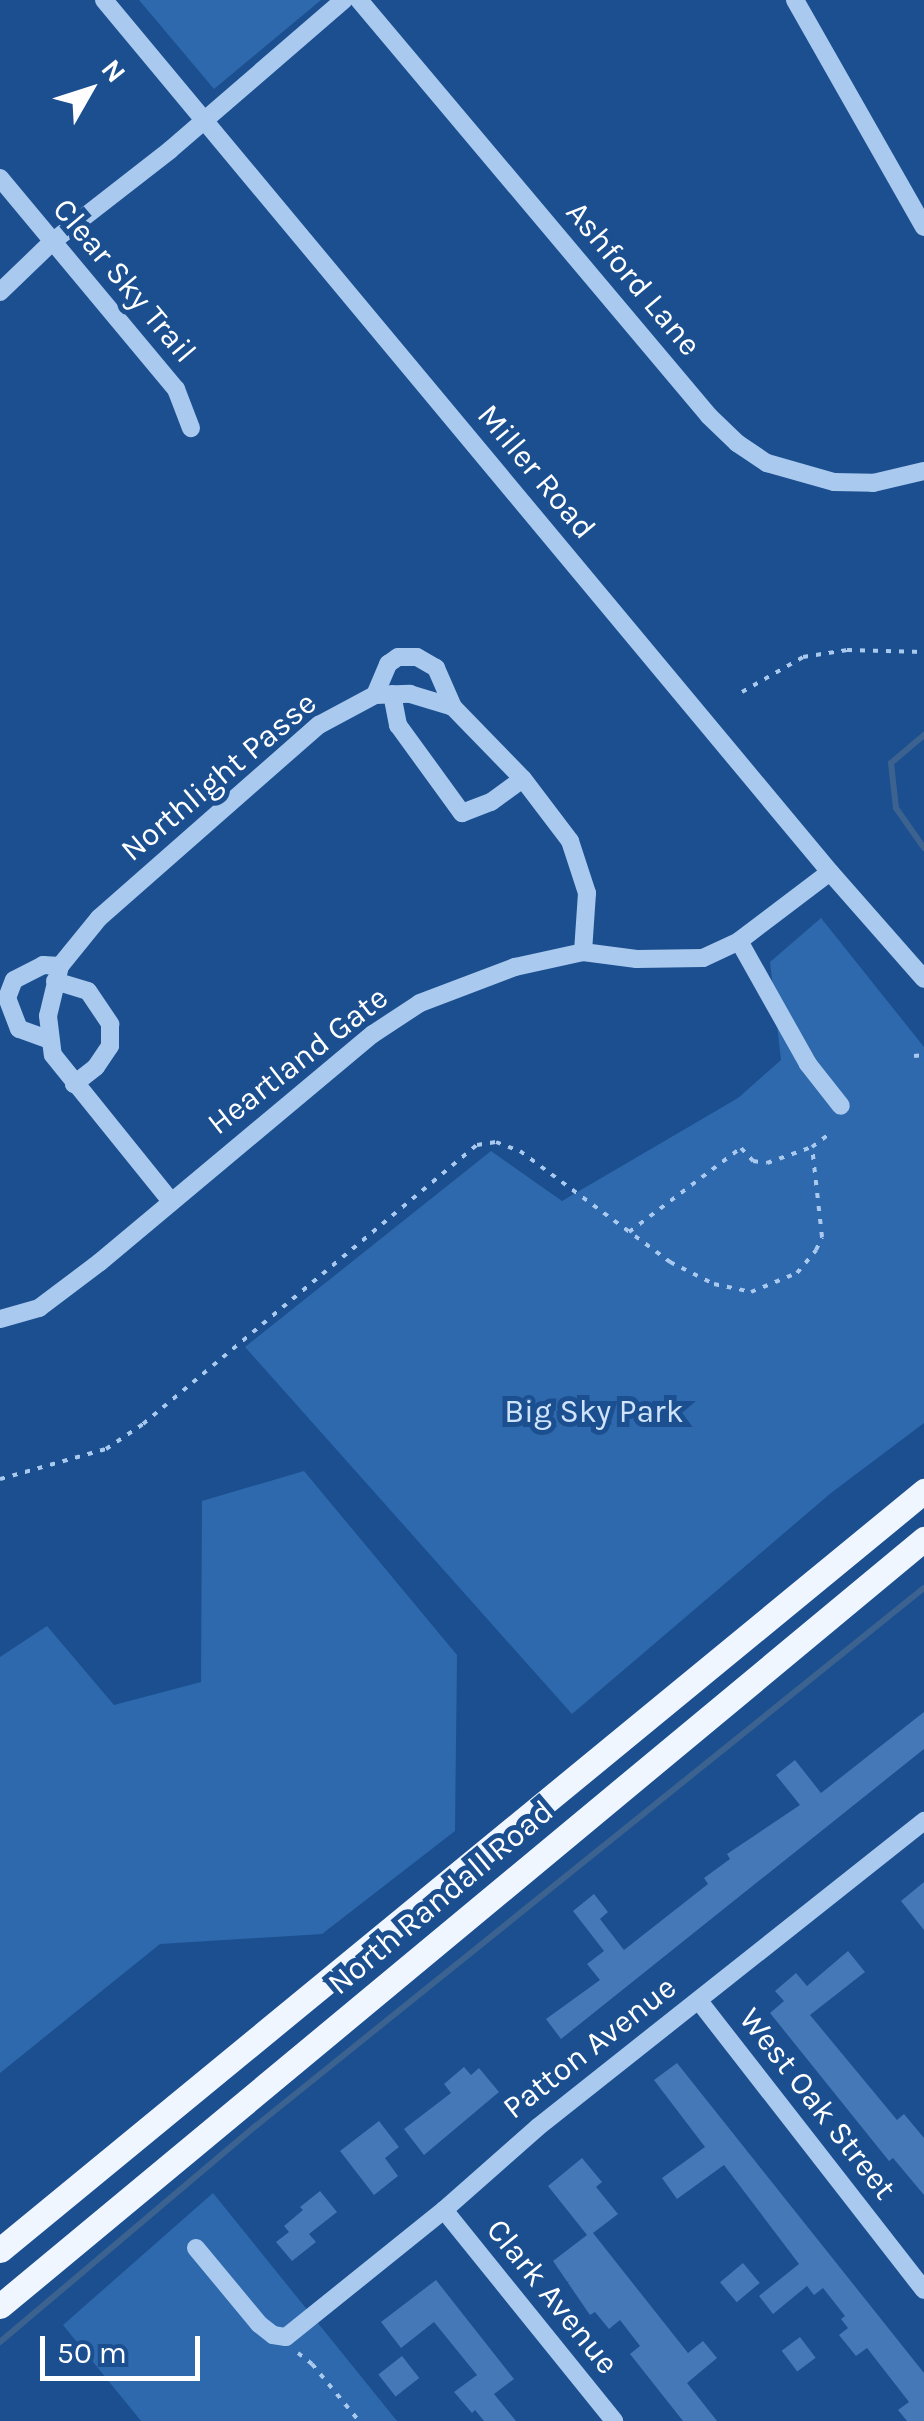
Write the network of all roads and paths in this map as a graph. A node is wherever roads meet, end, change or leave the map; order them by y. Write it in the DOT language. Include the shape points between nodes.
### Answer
graph roads {
  1 [pos="104,0"];
  2 [pos="344,0"];
  3 [pos="359,0"];
  4 [pos="796,0"];
  5 [pos="204,119"];
  6 [pos="0,178"];
  7 [pos="924,228"];
  8 [pos="52,242"];
  9 [pos="0,292"];
  10 [pos="191,428"];
  11 [pos="924,471"];
  12 [pos="924,652"];
  13 [pos="742,692"];
  14 [pos="383,694"];
  15 [pos="454,708"];
  16 [pos="524,779"];
  17 [pos="830,872"];
  18 [pos="738,941"];
  19 [pos="583,952"];
  20 [pos="58,973"];
  21 [pos="924,979"];
  22 [pos="50,1040"];
  23 [pos="924,1055"];
  24 [pos="914,1056"];
  25 [pos="74,1084"];
  26 [pos="841,1106"];
  27 [pos="828,1135"];
  28 [pos="812,1147"];
  29 [pos="171,1201"];
  30 [pos="627,1234"];
  31 [pos="0,1319"];
  32 [pos="0,1479"];
  33 [pos="924,1491"];
  34 [pos="924,1539"];
  35 [pos="924,1821"];
  36 [pos="699,2001"];
  37 [pos="444,2210"];
  38 [pos="196,2248"];
  39 [pos="0,2250"];
  40 [pos="924,2290"];
  41 [pos="0,2306"];
  42 [pos="298,2353"];
  43 [pos="359,2421"];
  44 [pos="614,2421"];
  1 -- 5 [label="street, Miller Road"];
  2 -- 5 [label="street"];
  3 -- 11 [label="street, Ashford Lane" via="709,416 738,442 768,463 834,482 874,483"];
  4 -- 7 [label="street"];
  5 -- 8 [label="street"];
  5 -- 17 [label="street, Miller Road"];
  6 -- 8 [label="street, Clear Sky Trail"];
  8 -- 9 [label="street"];
  8 -- 10 [label="street, Clear Sky Trail" via="176,389"];
  12 -- 13 [label="path" via="847,650 803,657"];
  14 -- 15 [label="street" via="410,694"];
  14 -- 15 [label="street" via="388,664 398,656 417,657 436,668"];
  14 -- 16 [label="street" via="462,813"];
  14 -- 20 [label="street, Northlight Passe" via="320,725 100,918"];
  15 -- 16 [label="street"];
  16 -- 19 [label="street" via="570,841 587,894"];
  17 -- 18 [label="street, Heartland Gate"];
  17 -- 21 [label="street, Miller Road"];
  18 -- 19 [label="street, Heartland Gate" via="703,958 677,961"];
  18 -- 26 [label="street" via="808,1064"];
  19 -- 29 [label="street, Heartland Gate" via="515,966 420,1003 372,1034"];
  20 -- 22 [label="street"];
  20 -- 22 [label="street" via="26,971 7,998 19,1030"];
  20 -- 25 [label="street" via="88,991 110,1024 110,1046"];
  22 -- 25 [label="street"];
  23 -- 24 [label="path"];
  25 -- 29 [label="street"];
  27 -- 28 [label="path"];
  28 -- 30 [label="path" via="767,1162 752,1161 741,1148"];
  28 -- 30 [label="path" via="822,1237 807,1264 782,1282 737,1292 691,1274"];
  29 -- 31 [label="street, Heartland Gate" via="39,1308"];
  30 -- 32 [label="path" via="520,1152 496,1142 477,1145 142,1424 106,1448"];
  33 -- 39 [label="main road, North Randall Road"];
  34 -- 41 [label="main road, North Randall Road"];
  35 -- 36 [label="street, Patton Avenue"];
  36 -- 37 [label="street, Patton Avenue" via="538,2126"];
  36 -- 40 [label="street, West Oak Street"];
  37 -- 38 [label="street, Patton Avenue" via="286,2337 259,2324"];
  37 -- 44 [label="street, Clark Avenue"];
  42 -- 43 [label="path"];
}
